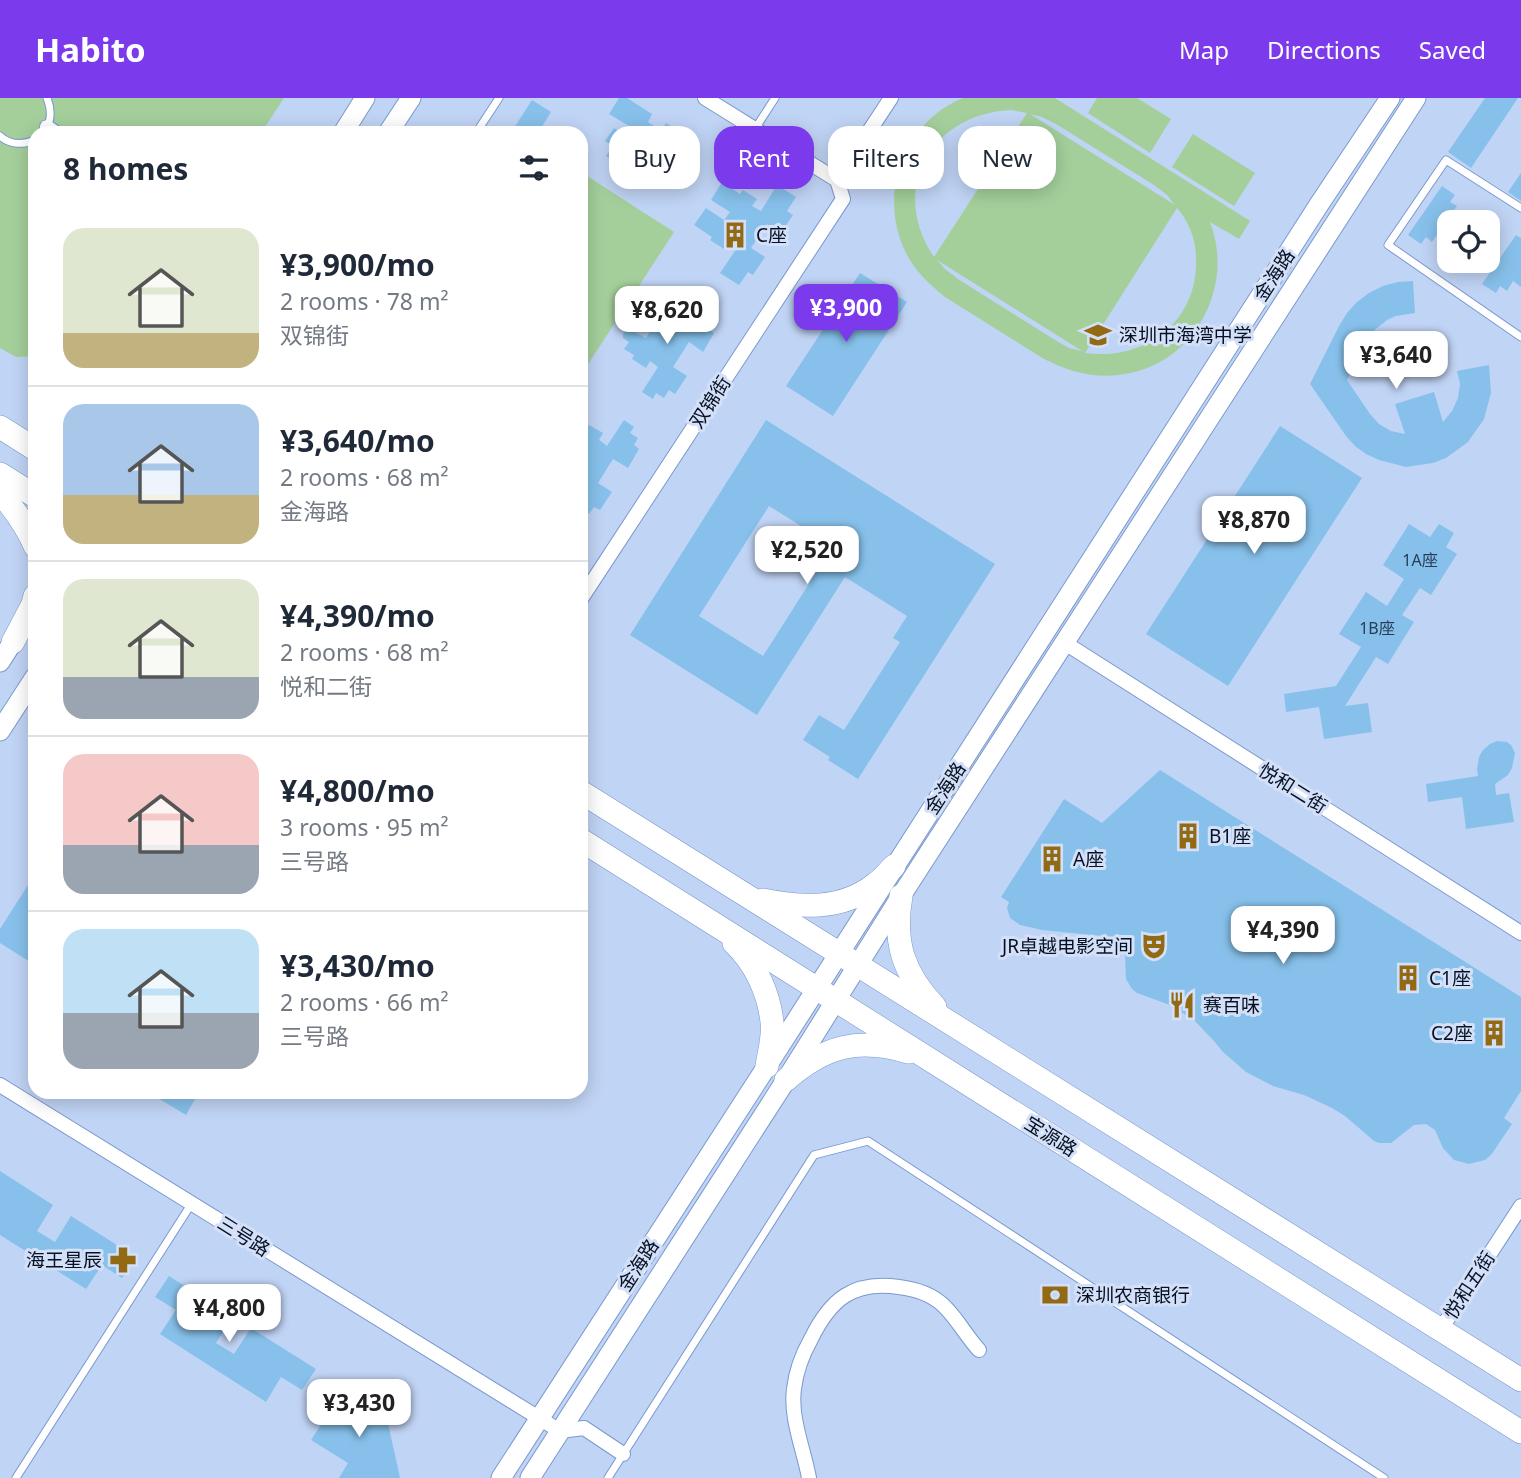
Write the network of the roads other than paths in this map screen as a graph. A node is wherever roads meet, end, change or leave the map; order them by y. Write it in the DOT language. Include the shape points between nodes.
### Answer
graph roads {
  1 [pos="47,98"];
  2 [pos="365,98"];
  3 [pos="411,98"];
  4 [pos="499,98"];
  5 [pos="705,98"];
  6 [pos="775,98"];
  7 [pos="891,98"];
  8 [pos="1390,98"];
  9 [pos="1416,98"];
  10 [pos="49,126"];
  11 [pos="347,126"];
  12 [pos="393,126"];
  13 [pos="481,126"];
  14 [pos="750,126"];
  15 [pos="757,126"];
  16 [pos="873,126"];
  17 [pos="0,136"];
  18 [pos="28,142"];
  19 [pos="840,189"];
  20 [pos="1521,208"];
  21 [pos="1521,337"];
  22 [pos="0,426"];
  23 [pos="28,431"];
  24 [pos="28,444"];
  25 [pos="0,474"];
  26 [pos="0,492"];
  27 [pos="28,492"];
  28 [pos="28,530"];
  29 [pos="588,588"];
  30 [pos="28,614"];
  31 [pos="28,619"];
  32 [pos="13,642"];
  33 [pos="1065,643"];
  34 [pos="0,662"];
  35 [pos="28,688"];
  36 [pos="0,731"];
  37 [pos="588,796"];
  38 [pos="588,844"];
  39 [pos="894,866"];
  40 [pos="748,896"];
  41 [pos="901,896"];
  42 [pos="717,926"];
  43 [pos="1521,933"];
  44 [pos="849,959"];
  45 [pos="827,993"];
  46 [pos="952,1025"];
  47 [pos="945,1069"];
  48 [pos="776,1073"];
  49 [pos="0,1085"];
  50 [pos="192,1203"];
  51 [pos="1521,1206"];
  52 [pos="1441,1329"];
  53 [pos="979,1350"];
  54 [pos="1521,1380"];
  55 [pos="539,1418"];
  56 [pos="560,1431"];
  57 [pos="1521,1432"];
  58 [pos="623,1454"];
  59 [pos="16,1478"];
  60 [pos="501,1478"];
  61 [pos="530,1478"];
  62 [pos="608,1478"];
  63 [pos="810,1478"];
  64 [pos="1384,1478"];
  1 -- 10 [label="lane"];
  2 -- 11 [label="street"];
  3 -- 12 [label="street"];
  4 -- 13 [label="lane"];
  5 -- 14 [label="street"];
  6 -- 15 [label="lane"];
  7 -- 16 [label="street, 双锦街"];
  8 -- 39 [label="street, 金海路"];
  9 -- 33 [label="street, 金海路"];
  17 -- 18 [label="lane" via="14,143"];
  19 -- 29 [label="street, 双锦街" via="843,199"];
  20 -- 21 [label="lane" via="1446,160 1388,245"];
  22 -- 23 [label="main road"];
  22 -- 24 [label="main road"];
  25 -- 27 [label="main road"];
  26 -- 28 [label="main road"];
  30 -- 32 [label="main road"];
  31 -- 32 [label="street"];
  32 -- 34 [label="street"];
  33 -- 41 [label="street, 金海路"];
  33 -- 43 [label="street, 悦和二街"];
  35 -- 36 [label="street"];
  37 -- 40 [label="main road"];
  38 -- 42 [label="main road, 宝源路"];
  39 -- 40 [label="main road" via="862,893 834,903 794,905"];
  39 -- 44 [label="street, 金海路"];
  40 -- 44 [label="main road"];
  41 -- 44 [label="street, 金海路"];
  41 -- 46 [label="main road" via="899,942 906,965 924,995"];
  42 -- 45 [label="main road, 宝源路"];
  42 -- 48 [label="main road" via="742,951 761,984 772,1023"];
  44 -- 45 [label="street, 金海路"];
  44 -- 46 [label="main road"];
  45 -- 47 [label="main road, 宝源路"];
  45 -- 48 [label="street, 金海路"];
  46 -- 52 [label="main road"];
  47 -- 48 [label="main road" via="906,1051 853,1045"];
  47 -- 57 [label="main road, 宝源路"];
  48 -- 55 [label="street, 金海路"];
  48 -- 56 [label="street, 金海路"];
  49 -- 50 [label="street, 三号路"];
  50 -- 55 [label="street, 三号路"];
  50 -- 59 [label="lane"];
  51 -- 52 [label="street, 悦和五街"];
  52 -- 54 [label="main road"];
  53 -- 63 [label="street" via="942,1304 918,1290 868,1287 835,1302 800,1360 794,1391"];
  55 -- 56 [label="street, 三号路"];
  55 -- 60 [label="street, 金海路"];
  56 -- 58 [label="street" via="584,1428"];
  56 -- 61 [label="street, 金海路"];
  58 -- 62 [label="lane"];
  58 -- 64 [label="lane" via="814,1155 868,1141"];
}
